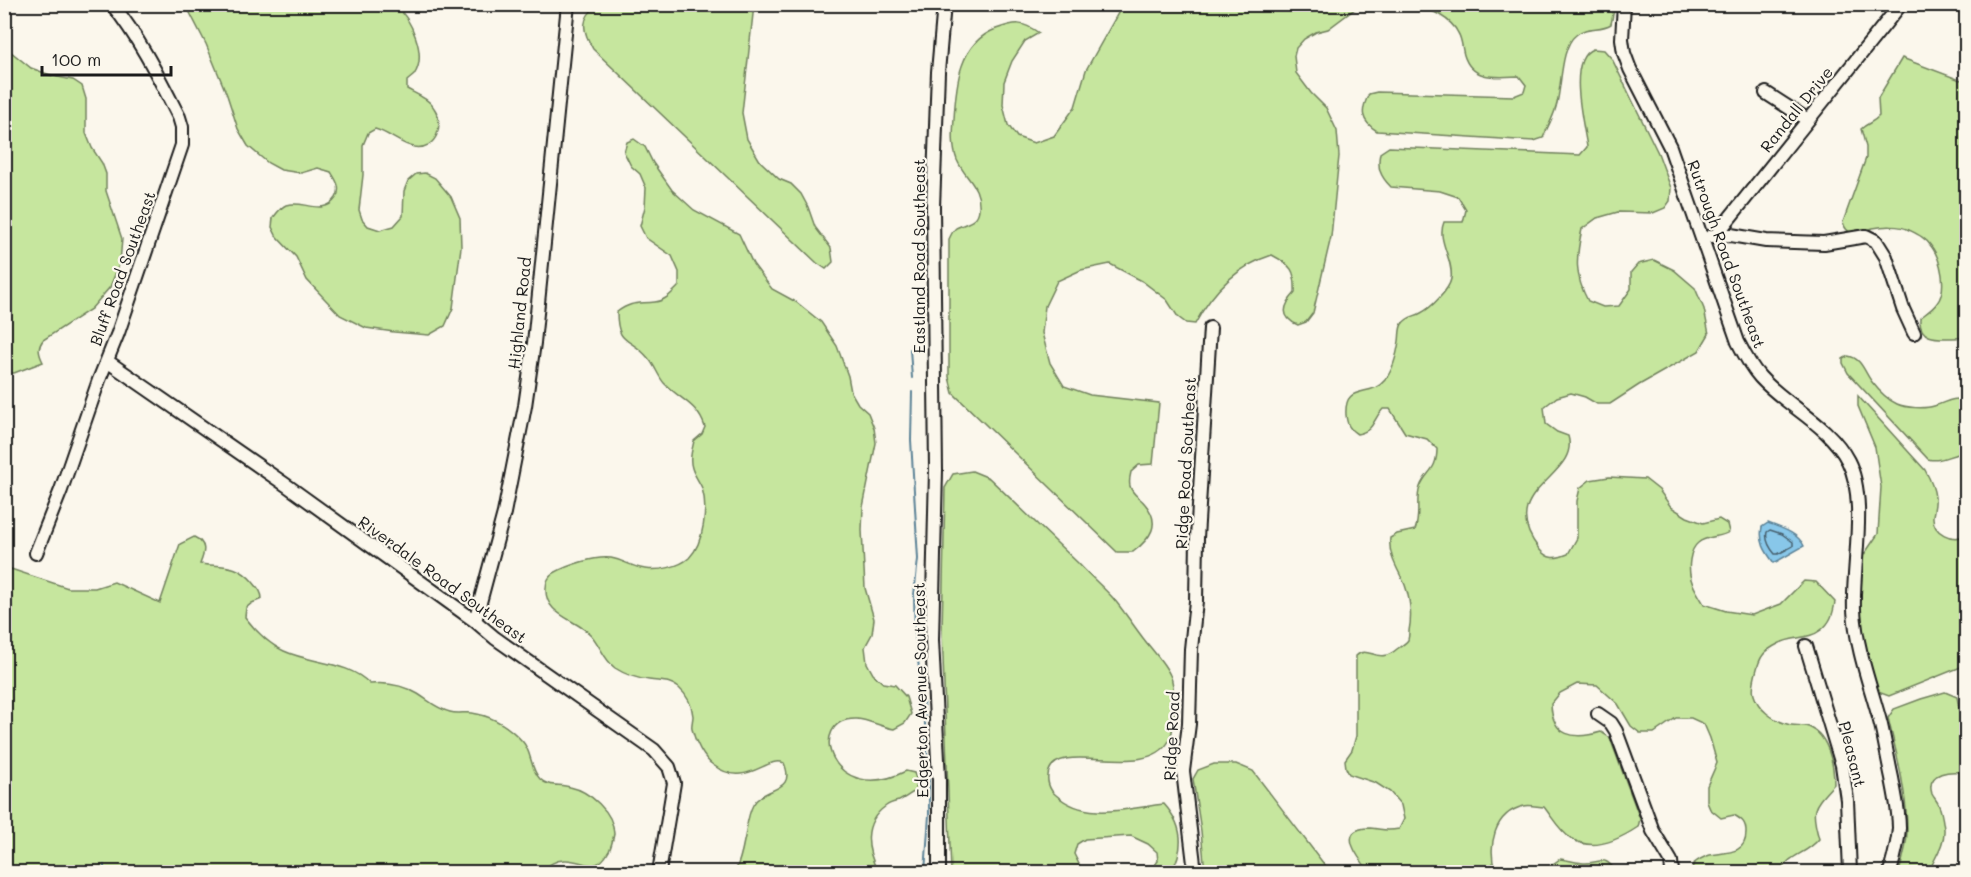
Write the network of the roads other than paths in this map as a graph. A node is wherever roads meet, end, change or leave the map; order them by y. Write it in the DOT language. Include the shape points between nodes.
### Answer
graph roads {
  1 [pos="112,4"];
  2 [pos="568,4"];
  3 [pos="944,4"];
  4 [pos="1624,4"];
  5 [pos="1901,4"];
  6 [pos="1766,93"];
  7 [pos="1808,120"];
  8 [pos="1716,235"];
  9 [pos="1702,240"];
  10 [pos="1210,328"];
  11 [pos="1914,333"];
  12 [pos="107,360"];
  13 [pos="936,507"];
  14 [pos="36,553"];
  15 [pos="1196,601"];
  16 [pos="475,621"];
  17 [pos="1806,646"];
  18 [pos="1598,714"];
  19 [pos="659,873"];
  20 [pos="939,873"];
  21 [pos="1194,873"];
  22 [pos="1672,873"];
  23 [pos="1850,873"];
  24 [pos="1890,873"];
  1 -- 12 [label="street, Bluff Road Southeast" via="148,57 179,117 183,139"];
  2 -- 16 [label="street, Highland Road" via="525,406 504,513"];
  3 -- 13 [label="street, Eastland Road Southeast" via="933,207"];
  4 -- 9 [label="street, Rutrough Road Southeast" via="1624,53 1670,147"];
  5 -- 7 [label="street, Randall Drive"];
  6 -- 7 [label="street"];
  7 -- 8 [label="street, Randall Drive"];
  8 -- 9 [label="street"];
  8 -- 11 [label="street" via="1824,243 1872,238 1886,257"];
  9 -- 24 [label="street, Rutrough Road Southeast" via="1738,342 1752,367 1771,388 1833,439 1854,476 1858,497 1855,617 1897,802 1899,829"];
  10 -- 15 [label="street, Ridge Road Southeast"];
  12 -- 14 [label="street, Bluff Road Southeast"];
  12 -- 16 [label="street, Riverdale Road Southeast"];
  13 -- 20 [label="street, Edgerton Avenue Southeast" via="932,640"];
  15 -- 21 [label="street, Ridge Road" via="1190,724 1183,771"];
  16 -- 19 [label="street, Riverdale Road Southeast" via="663,759 672,774 674,791"];
  17 -- 23 [label="street, Pleasant" via="1842,765"];
  18 -- 22 [label="street" via="1616,731 1653,831 1671,861"];
}
